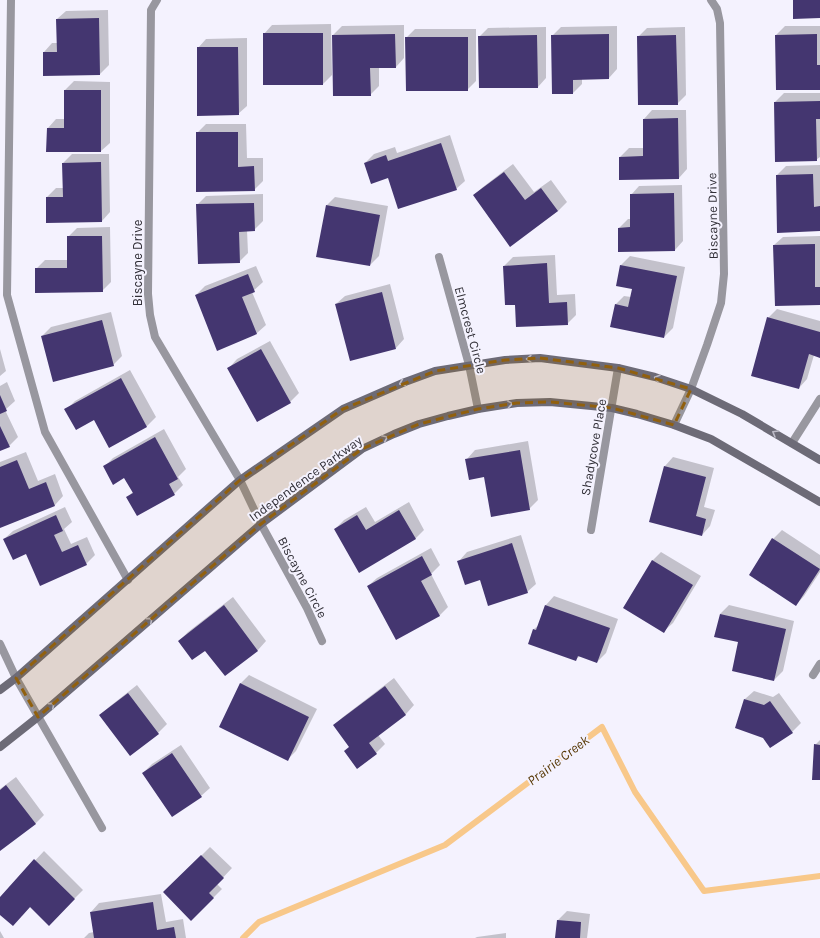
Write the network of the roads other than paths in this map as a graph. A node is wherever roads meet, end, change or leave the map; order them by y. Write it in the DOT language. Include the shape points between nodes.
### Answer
graph roads {
  1 [pos="11,0"];
  2 [pos="157,0"];
  3 [pos="711,0"];
  4 [pos="439,257"];
  5 [pos="469,365"];
  6 [pos="618,368"];
  7 [pos="691,389"];
  8 [pos="820,399"];
  9 [pos="612,408"];
  10 [pos="478,409"];
  11 [pos="674,425"];
  12 [pos="792,443"];
  13 [pos="820,460"];
  14 [pos="240,480"];
  15 [pos="820,502"];
  16 [pos="261,524"];
  17 [pos="591,530"];
  18 [pos="128,580"];
  19 [pos="322,641"];
  20 [pos="0,644"];
  21 [pos="820,664"];
  22 [pos="813,675"];
  23 [pos="16,678"];
  24 [pos="0,690"];
  25 [pos="38,717"];
  26 [pos="0,747"];
  27 [pos="102,828"];
  1 -- 18 [label="street" via="7,295 45,432"];
  2 -- 14 [label="street, Biscayne Drive" via="150,10 150,315 155,337"];
  3 -- 7 [label="street, Biscayne Drive" via="717,9 720,23 724,274 721,302"];
  4 -- 5 [label="street, Elmcrest Circle"];
  6 -- 5 [label="main road, one-way" via="540,358"];
  5 -- 10 [label="street, Elmcrest Circle"];
  5 -- 14 [label="main road, one-way" via="435,371 343,409"];
  7 -- 6 [label="main road, one-way"];
  6 -- 9 [label="street, Shadycove Place"];
  7 -- 11 [label="street, Biscayne Drive"];
  12 -- 7 [label="main road, one-way"];
  8 -- 12 [label="street"];
  10 -- 9 [label="main road, Independence Parkway, one-way" via="517,403 550,402"];
  9 -- 11 [label="main road, Independence Parkway"];
  9 -- 17 [label="street, Shadycove Place"];
  16 -- 10 [label="main road, Independence Parkway, one-way" via="362,449 419,424"];
  11 -- 15 [label="main road, Independence Parkway" via="711,439"];
  12 -- 13 [label="main road"];
  14 -- 16 [label="street, Biscayne Drive"];
  14 -- 18 [label="main road"];
  16 -- 19 [label="street, Biscayne Circle"];
  25 -- 16 [label="main road, Independence Parkway, one-way"];
  18 -- 23 [label="main road"];
  20 -- 23 [label="street"];
  21 -- 22 [label="street"];
  23 -- 24 [label="main road"];
  23 -- 25 [label="street"];
  25 -- 26 [label="main road, Independence Parkway"];
  25 -- 27 [label="street"];
}
